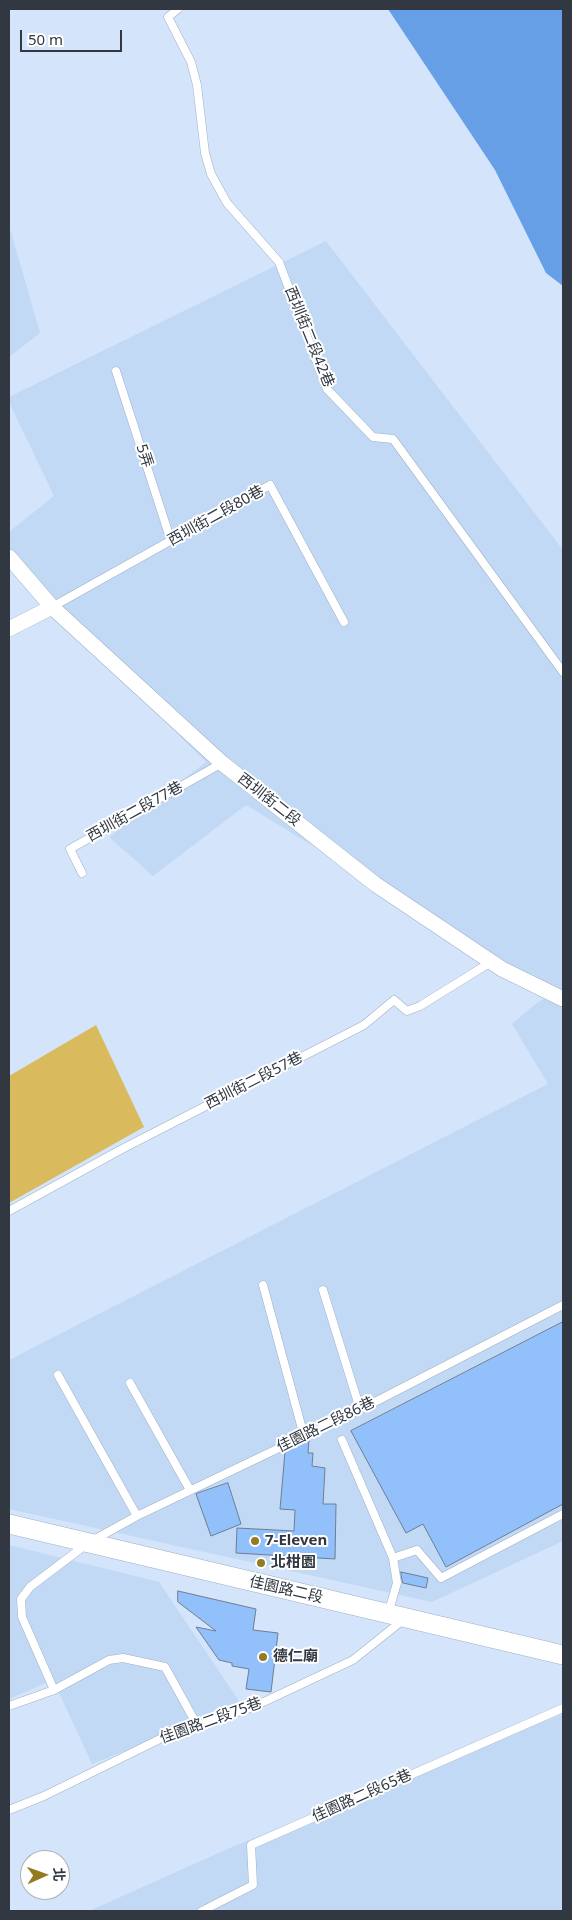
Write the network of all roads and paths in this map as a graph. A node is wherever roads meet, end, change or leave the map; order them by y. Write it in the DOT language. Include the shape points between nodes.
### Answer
graph roads {
  1 [pos="178,9"];
  2 [pos="116,371"];
  3 [pos="171,541"];
  4 [pos="9,557"];
  5 [pos="52,607"];
  6 [pos="344,622"];
  7 [pos="9,629"];
  8 [pos="563,672"];
  9 [pos="222,763"];
  10 [pos="82,873"];
  11 [pos="491,962"];
  12 [pos="563,999"];
  13 [pos="9,1211"];
  14 [pos="263,1286"];
  15 [pos="323,1290"];
  16 [pos="563,1305"];
  17 [pos="58,1375"];
  18 [pos="130,1383"];
  19 [pos="360,1408"];
  20 [pos="304,1436"];
  21 [pos="342,1440"];
  22 [pos="190,1490"];
  23 [pos="563,1514"];
  24 [pos="137,1516"];
  25 [pos="9,1524"];
  26 [pos="88,1543"];
  27 [pos="393,1558"];
  28 [pos="397,1616"];
  29 [pos="563,1655"];
  30 [pos="54,1690"];
  31 [pos="9,1706"];
  32 [pos="563,1708"];
  33 [pos="197,1725"];
  34 [pos="9,1810"];
  35 [pos="202,1911"];
  1 -- 8 [label="lane, 西圳街二段42巷" via="168,17 191,62 211,174 227,203 279,262 326,389 373,437 393,439"];
  2 -- 3 [label="lane, 5弄"];
  3 -- 5 [label="lane, 西圳街二段80巷"];
  3 -- 6 [label="lane, 西圳街二段80巷" via="270,485"];
  4 -- 5 [label="street, 西圳街二段"];
  5 -- 7 [label="street"];
  5 -- 9 [label="street, 西圳街二段"];
  9 -- 10 [label="lane, 西圳街二段77巷" via="70,849"];
  9 -- 11 [label="street, 西圳街二段" via="375,884"];
  11 -- 12 [label="street, 西圳街二段"];
  11 -- 13 [label="lane, 西圳街二段57巷" via="420,1006 407,1011 394,1000 364,1025"];
  14 -- 20 [label="lane"];
  15 -- 19 [label="lane"];
  16 -- 19 [label="lane, 佳園路二段86巷"];
  17 -- 24 [label="lane"];
  18 -- 22 [label="lane"];
  19 -- 20 [label="lane, 佳園路二段86巷"];
  20 -- 22 [label="lane, 佳園路二段86巷"];
  21 -- 27 [label="lane"];
  22 -- 24 [label="lane, 佳園路二段86巷"];
  23 -- 27 [label="lane" via="441,1578 416,1550"];
  24 -- 26 [label="lane, 佳園路二段86巷"];
  25 -- 26 [label="street, 佳園路二段"];
  26 -- 28 [label="street, 佳園路二段"];
  26 -- 30 [label="lane, 佳園路二段86巷" via="30,1587 21,1600 22,1617"];
  27 -- 28 [label="lane" via="398,1583"];
  28 -- 29 [label="street, 佳園路二段"];
  28 -- 33 [label="lane, 佳園路二段75巷" via="353,1660 253,1707"];
  30 -- 31 [label="lane"];
  30 -- 33 [label="lane" via="109,1660 123,1658 165,1667"];
  32 -- 35 [label="lane, 佳園路二段65巷" via="250,1846 253,1885"];
  33 -- 34 [label="lane, 佳園路二段75巷" via="166,1736"];
}
